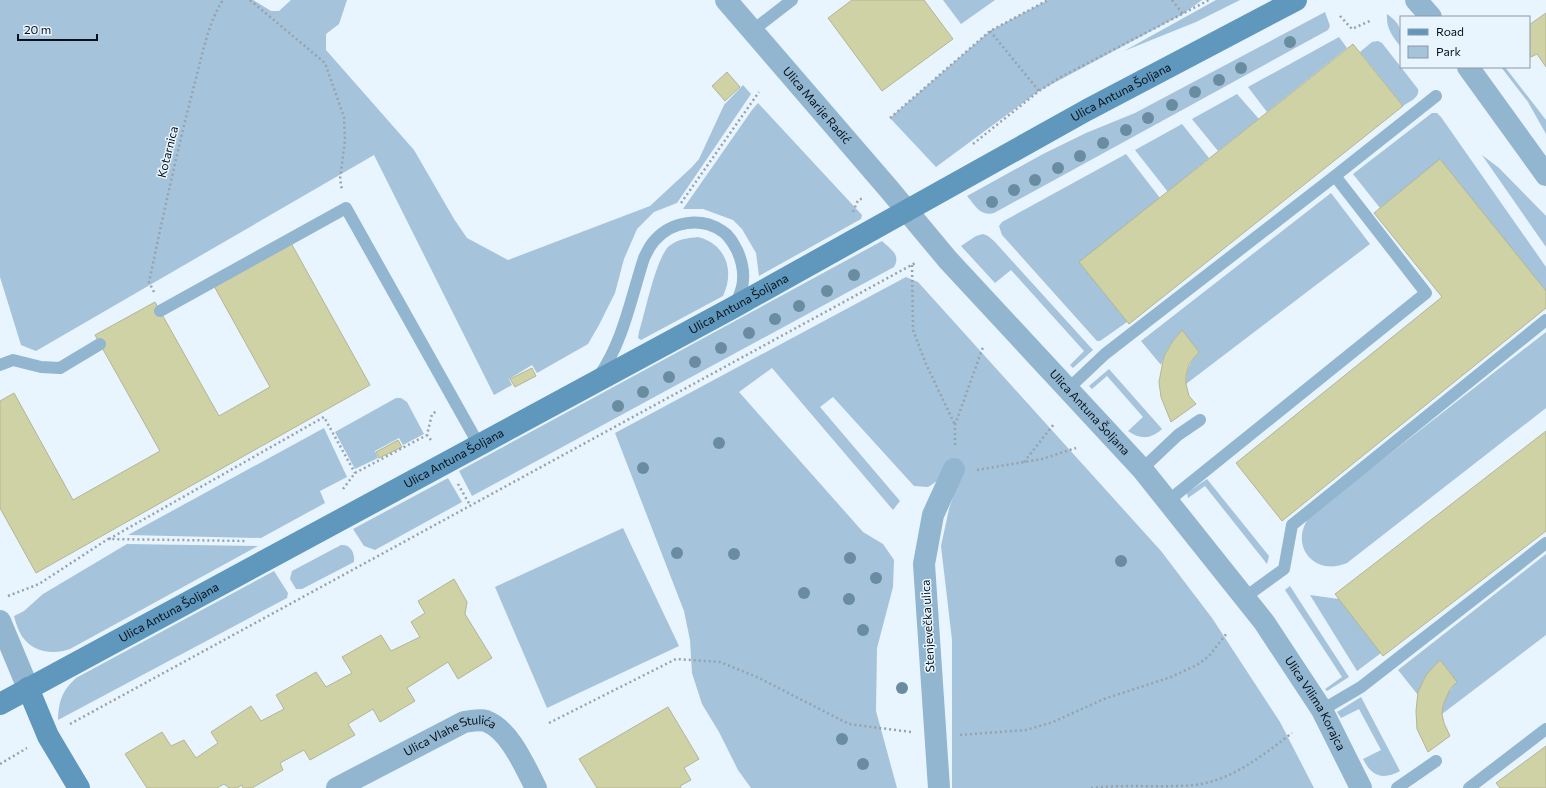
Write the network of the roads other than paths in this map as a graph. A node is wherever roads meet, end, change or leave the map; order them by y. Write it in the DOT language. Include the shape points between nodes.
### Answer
graph roads {
  1 [pos="726,0"];
  2 [pos="792,0"];
  3 [pos="1296,0"];
  4 [pos="1416,0"];
  5 [pos="1431,16"];
  6 [pos="752,31"];
  7 [pos="1469,68"];
  8 [pos="1436,96"];
  9 [pos="1335,176"];
  10 [pos="1546,176"];
  11 [pos="906,211"];
  12 [pos="734,307"];
  13 [pos="162,310"];
  14 [pos="1546,320"];
  15 [pos="100,344"];
  16 [pos="0,364"];
  17 [pos="594,383"];
  18 [pos="1068,389"];
  19 [pos="1200,420"];
  20 [pos="479,445"];
  21 [pos="1142,468"];
  22 [pos="953,473"];
  23 [pos="1168,501"];
  24 [pos="1546,543"];
  25 [pos="1244,598"];
  26 [pos="0,621"];
  27 [pos="1264,622"];
  28 [pos="28,688"];
  29 [pos="0,704"];
  30 [pos="1322,710"];
  31 [pos="1546,729"];
  32 [pos="1436,761"];
  33 [pos="79,788"];
  34 [pos="338,788"];
  35 [pos="536,788"];
  36 [pos="939,788"];
  37 [pos="1361,788"];
  38 [pos="1397,788"];
  39 [pos="1469,788"];
  1 -- 6 [label="street, Ulica Marije Radić"];
  2 -- 6 [label="lane"];
  3 -- 11 [label="street, Ulica Antuna Šoljana" via="1087,110"];
  4 -- 5 [label="street"];
  6 -- 11 [label="street, Ulica Marije Radić"];
  7 -- 10 [label="street"];
  8 -- 9 [label="lane"];
  9 -- 18 [label="lane" via="1105,354"];
  9 -- 23 [label="lane" via="1426,293"];
  11 -- 12 [label="street, Ulica Antuna Šoljana"];
  11 -- 18 [label="street, Ulica Antuna Šoljana"];
  12 -- 17 [label="street, Ulica Antuna Šoljana"];
  12 -- 17 [label="lane" via="744,280 740,257 730,238 708,224 697,222 670,228 648,248 617,344"];
  13 -- 20 [label="lane" via="346,208"];
  14 -- 25 [label="lane" via="1292,525 1284,568"];
  15 -- 16 [label="lane" via="60,368 41,367 14,360"];
  17 -- 20 [label="street, Ulica Antuna Šoljana"];
  18 -- 21 [label="street, Ulica Antuna Šoljana"];
  19 -- 21 [label="lane" via="1178,435"];
  20 -- 28 [label="street, Ulica Antuna Šoljana"];
  21 -- 23 [label="street, Ulica Antuna Šoljana"];
  22 -- 36 [label="street, Stenjevečka ulica" via="933,515 924,564"];
  23 -- 25 [label="street, Ulica Antuna Šoljana"];
  24 -- 30 [label="lane" via="1362,687"];
  25 -- 27 [label="street, Ulica Antuna Šoljana"];
  26 -- 28 [label="street"];
  27 -- 30 [label="street, Ulica Vilima Korajca"];
  28 -- 29 [label="street, Ulica Antuna Šoljana"];
  28 -- 33 [label="street" via="48,736"];
  30 -- 37 [label="street, Ulica Vilima Korajca"];
  31 -- 39 [label="lane"];
  32 -- 38 [label="lane"];
  34 -- 35 [label="street, Ulica Vlahe Stulića" via="464,722 484,720 498,727 516,751"];
}
